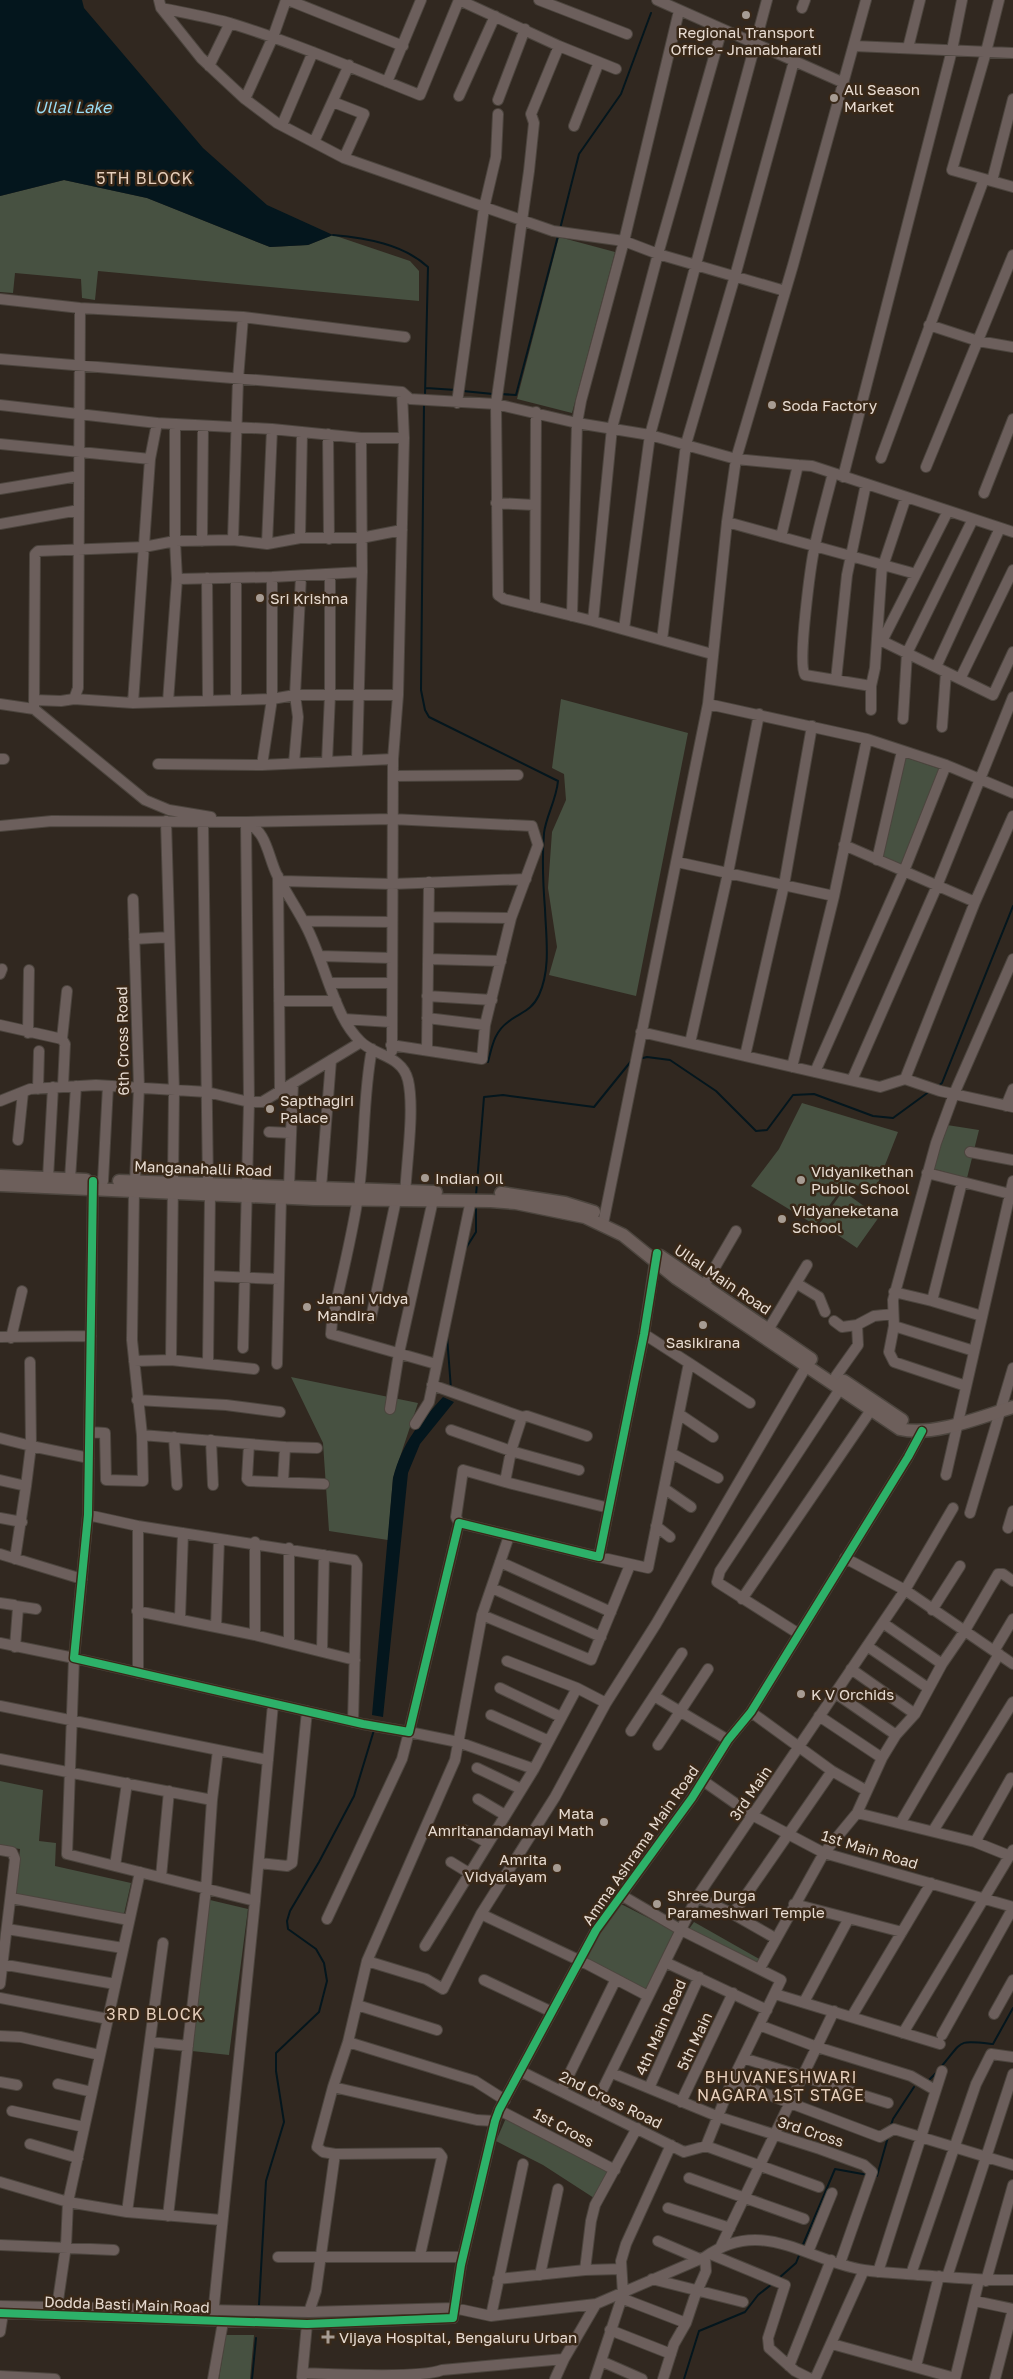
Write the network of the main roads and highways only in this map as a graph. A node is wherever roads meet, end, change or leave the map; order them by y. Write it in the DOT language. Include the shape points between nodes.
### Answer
graph roads {
  1 [pos="0,1176"];
  2 [pos="96,1183"];
  3 [pos="0,1185"];
  4 [pos="247,1190"];
  5 [pos="358,1194"];
  6 [pos="471,1196"];
  7 [pos="402,1197"];
  8 [pos="656,1257"];
  9 [pos="808,1363"];
  10 [pos="838,1382"];
  11 [pos="1007,1409"];
  12 [pos="922,1431"];
  1 -- 2 [label="main road, Manganahalli Road"];
  2 -- 3 [label="main road, Manganahalli Road"];
  2 -- 4 [label="main road, Manganahalli Road"];
  4 -- 5 [label="main road, Manganahalli Road" via="321,1188"];
  4 -- 5 [label="main road, Manganahalli Road" via="281,1197"];
  5 -- 7 [label="main road, Manganahalli Road"];
  6 -- 7 [label="main road"];
  6 -- 7 [label="main road" via="433,1200"];
  6 -- 8 [label="main road, Ullal Main Road" via="491,1196 604,1220"];
  8 -- 9 [label="main road, Ullal Main Road"];
  8 -- 9 [label="main road, Ullal Main Road" via="768,1330"];
  9 -- 10 [label="main road, Ullal Main Road"];
  10 -- 12 [label="main road, Ullal Main Road"];
  10 -- 12 [label="main road, Ullal Main Road" via="900,1429"];
  11 -- 12 [label="main road, Ullal Main Road"];
}
